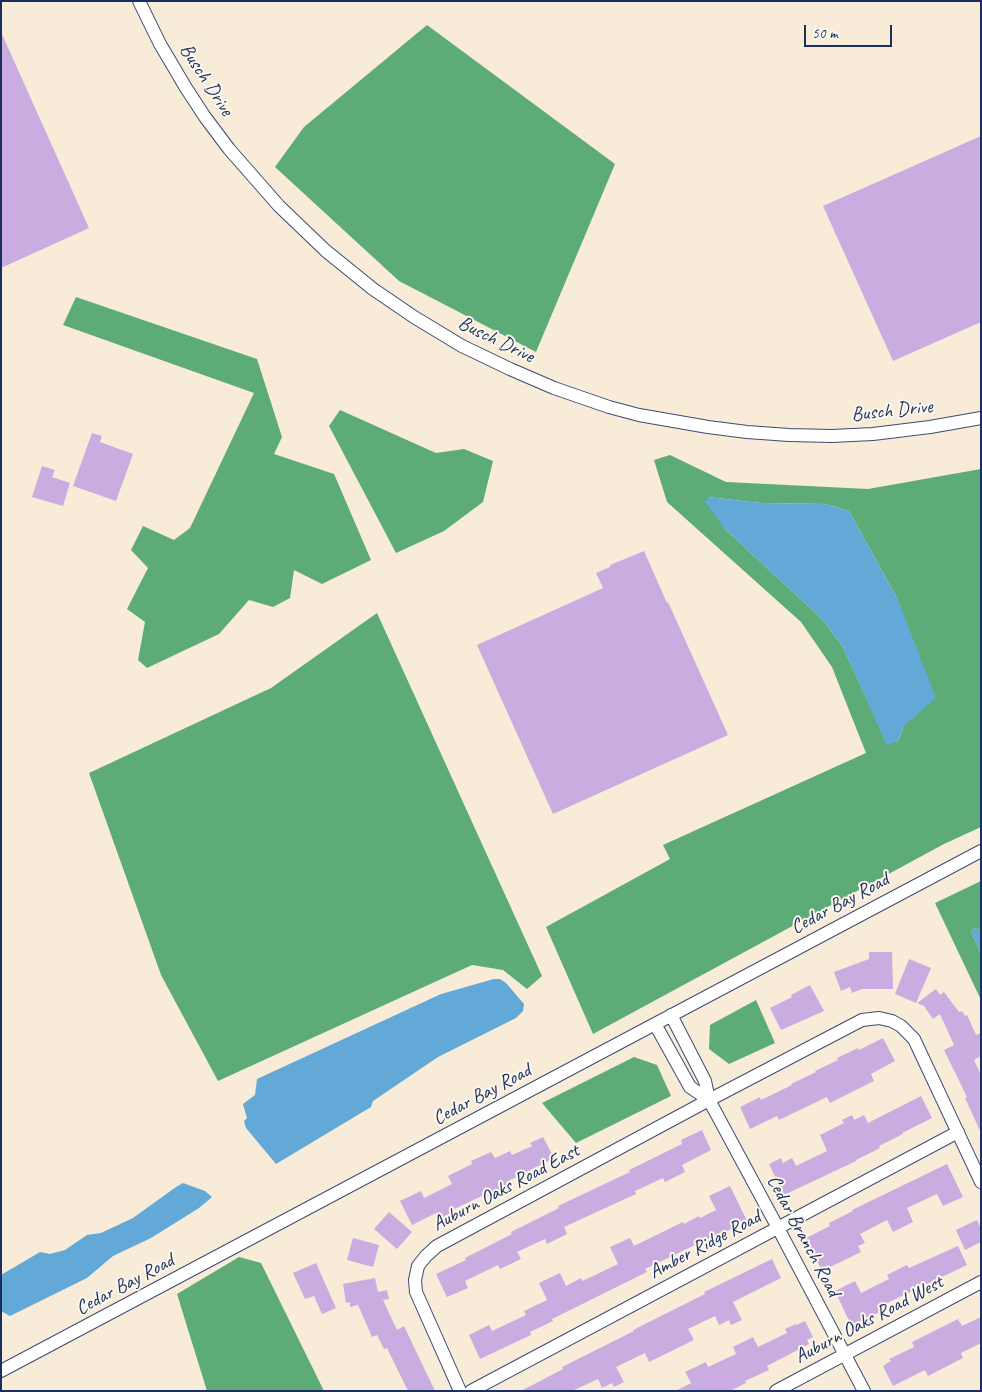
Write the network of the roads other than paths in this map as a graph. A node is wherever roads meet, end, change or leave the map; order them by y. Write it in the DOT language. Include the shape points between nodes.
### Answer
graph roads {
  1 [pos="139,1"];
  2 [pos="981,418"];
  3 [pos="981,851"];
  4 [pos="671,1015"];
  5 [pos="655,1024"];
  6 [pos="708,1100"];
  7 [pos="958,1132"];
  8 [pos="981,1182"];
  9 [pos="778,1228"];
  10 [pos="981,1282"];
  11 [pos="844,1354"];
  12 [pos="1,1371"];
  13 [pos="460,1391"];
  14 [pos="471,1391"];
  15 [pos="776,1391"];
  16 [pos="864,1391"];
  1 -- 2 [label="street, Busch Drive" via="160,44 205,117 279,206 326,251 373,289 462,346 554,388 601,404 639,415 708,427 789,435 849,435"];
  3 -- 4 [label="street, Cedar Bay Road"];
  4 -- 5 [label="street, Cedar Bay Road"];
  4 -- 6 [label="street, Cedar Branch Road" via="705,1081"];
  5 -- 6 [label="street, Cedar Branch Road" via="690,1087"];
  5 -- 12 [label="street, Cedar Bay Road"];
  6 -- 7 [label="street" via="862,1020 879,1018 901,1026 914,1040"];
  6 -- 9 [label="street, Cedar Branch Road"];
  6 -- 13 [label="street, Auburn Oaks Road East" via="437,1246 426,1256 418,1266 416,1292"];
  7 -- 8 [label="street"];
  7 -- 9 [label="street, Amber Ridge Road"];
  9 -- 11 [label="street, Cedar Branch Road"];
  9 -- 14 [label="street, Amber Ridge Road"];
  10 -- 11 [label="street, Auburn Oaks Road West"];
  11 -- 15 [label="street, Auburn Oaks Road West"];
  11 -- 16 [label="street, Cedar Branch Road"];
}
